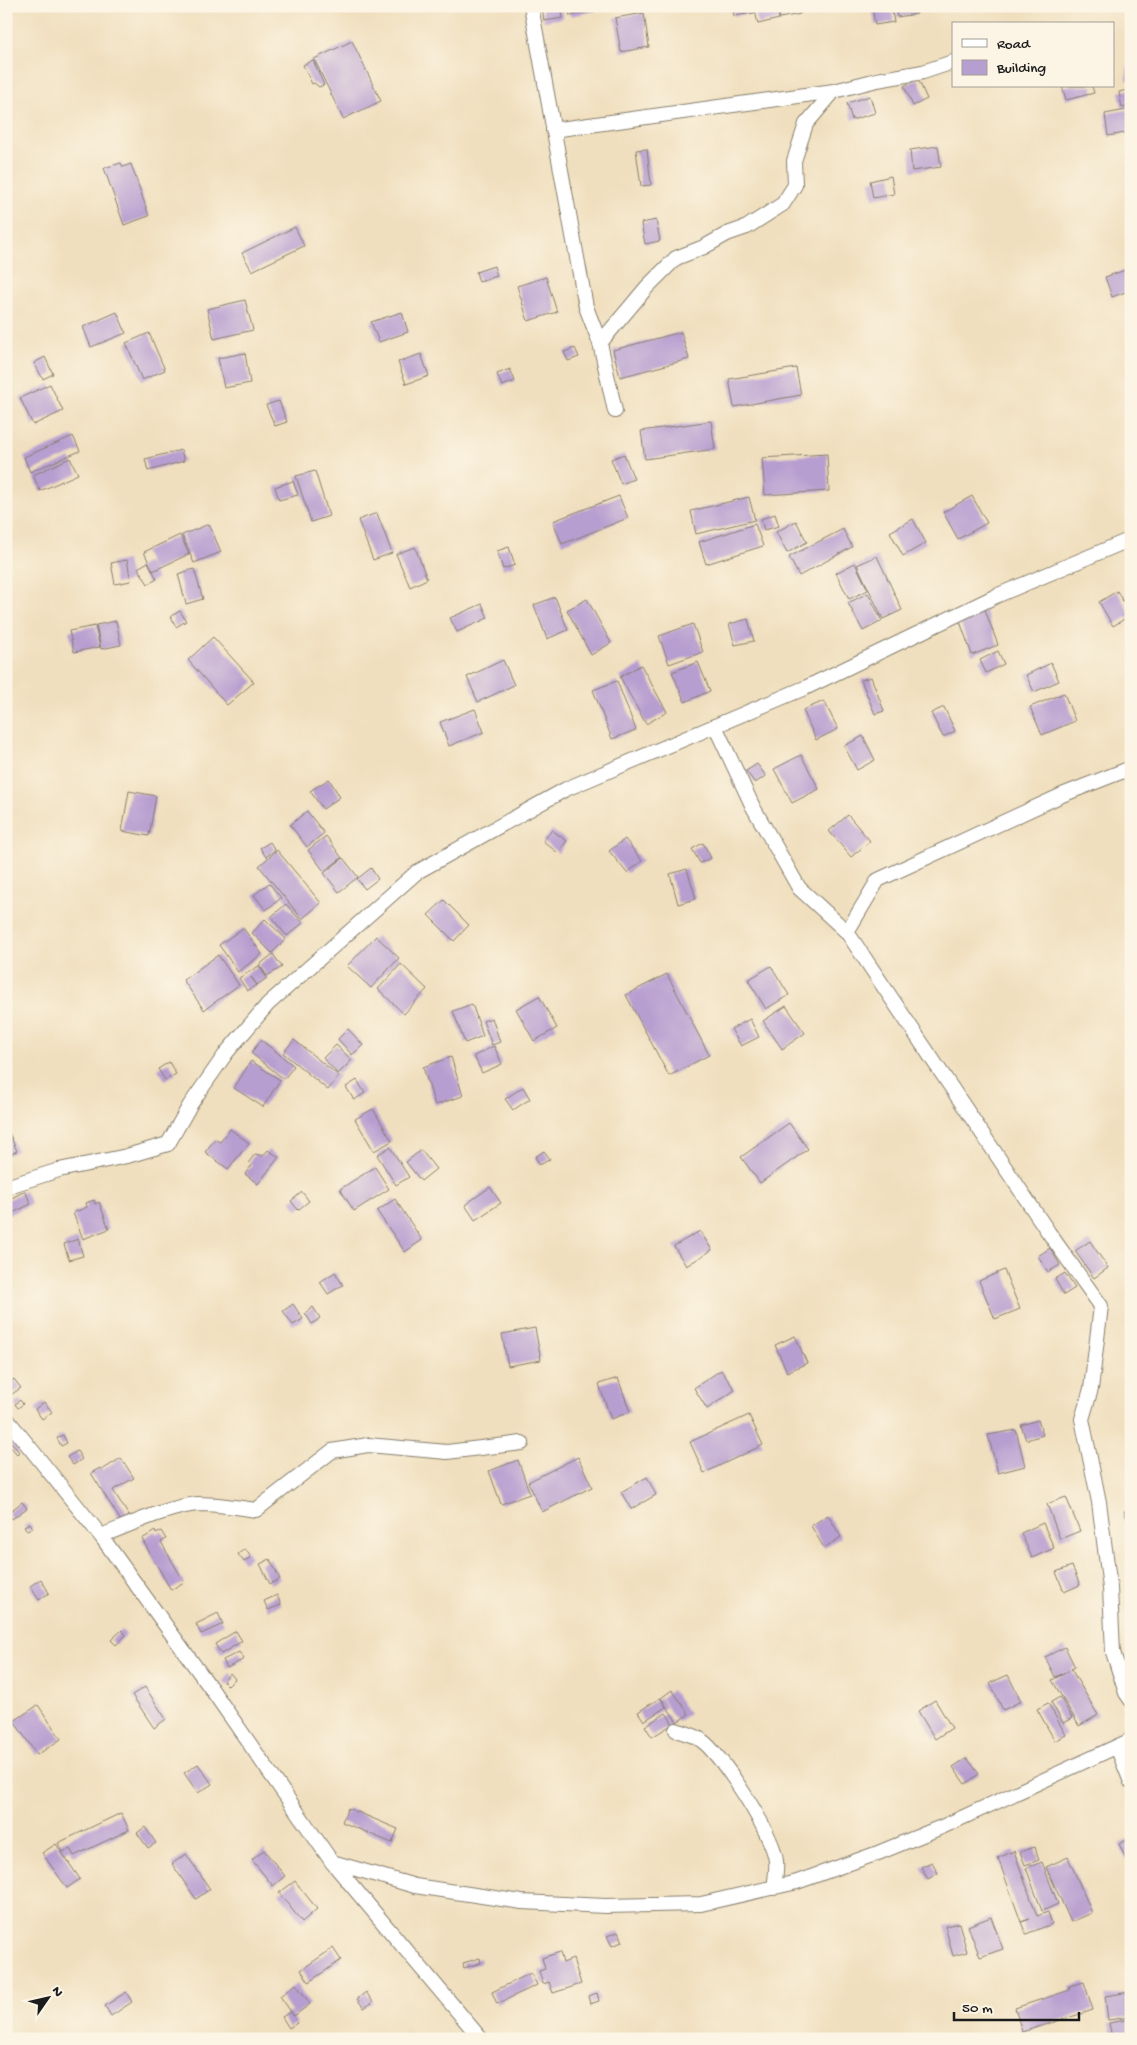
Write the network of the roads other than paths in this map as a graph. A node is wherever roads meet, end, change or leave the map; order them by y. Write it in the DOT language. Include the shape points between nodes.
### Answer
graph roads {
  1 [pos="531,6"];
  2 [pos="952,62"];
  3 [pos="834,91"];
  4 [pos="553,130"];
  5 [pos="600,343"];
  6 [pos="615,411"];
  7 [pos="1131,539"];
  8 [pos="715,726"];
  9 [pos="1131,768"];
  10 [pos="847,932"];
  11 [pos="6,1187"];
  12 [pos="6,1418"];
  13 [pos="522,1443"];
  14 [pos="101,1536"];
  15 [pos="1131,1700"];
  16 [pos="676,1730"];
  17 [pos="1131,1740"];
  18 [pos="1117,1747"];
  19 [pos="1131,1782"];
  20 [pos="332,1862"];
  21 [pos="774,1888"];
  22 [pos="481,2039"];
  1 -- 4 [label="street"];
  2 -- 3 [label="street" via="923,72"];
  3 -- 4 [label="street"];
  3 -- 5 [label="street" via="806,124 794,161 795,184 783,204 747,227 676,258"];
  4 -- 5 [label="street" via="586,307"];
  5 -- 6 [label="street"];
  7 -- 8 [label="street" via="996,596 807,687"];
  8 -- 10 [label="street" via="753,807 799,888"];
  8 -- 11 [label="street" via="566,789 417,872 268,1004 227,1052 190,1105 168,1144 59,1170"];
  9 -- 10 [label="street" via="1062,795 878,880"];
  10 -- 15 [label="street" via="1101,1306 1091,1389 1082,1419 1099,1502 1110,1588 1113,1652"];
  12 -- 14 [label="street"];
  13 -- 14 [label="street" via="446,1452 368,1445 332,1451 256,1510 196,1504 147,1517"];
  14 -- 20 [label="street"];
  16 -- 21 [label="street" via="701,1740 721,1761 744,1794 765,1829 776,1860"];
  17 -- 18 [label="street"];
  18 -- 19 [label="street"];
  18 -- 21 [label="street" via="944,1826"];
  20 -- 21 [label="street" via="415,1886 522,1902 605,1906 701,1904"];
  20 -- 22 [label="street"];
}
